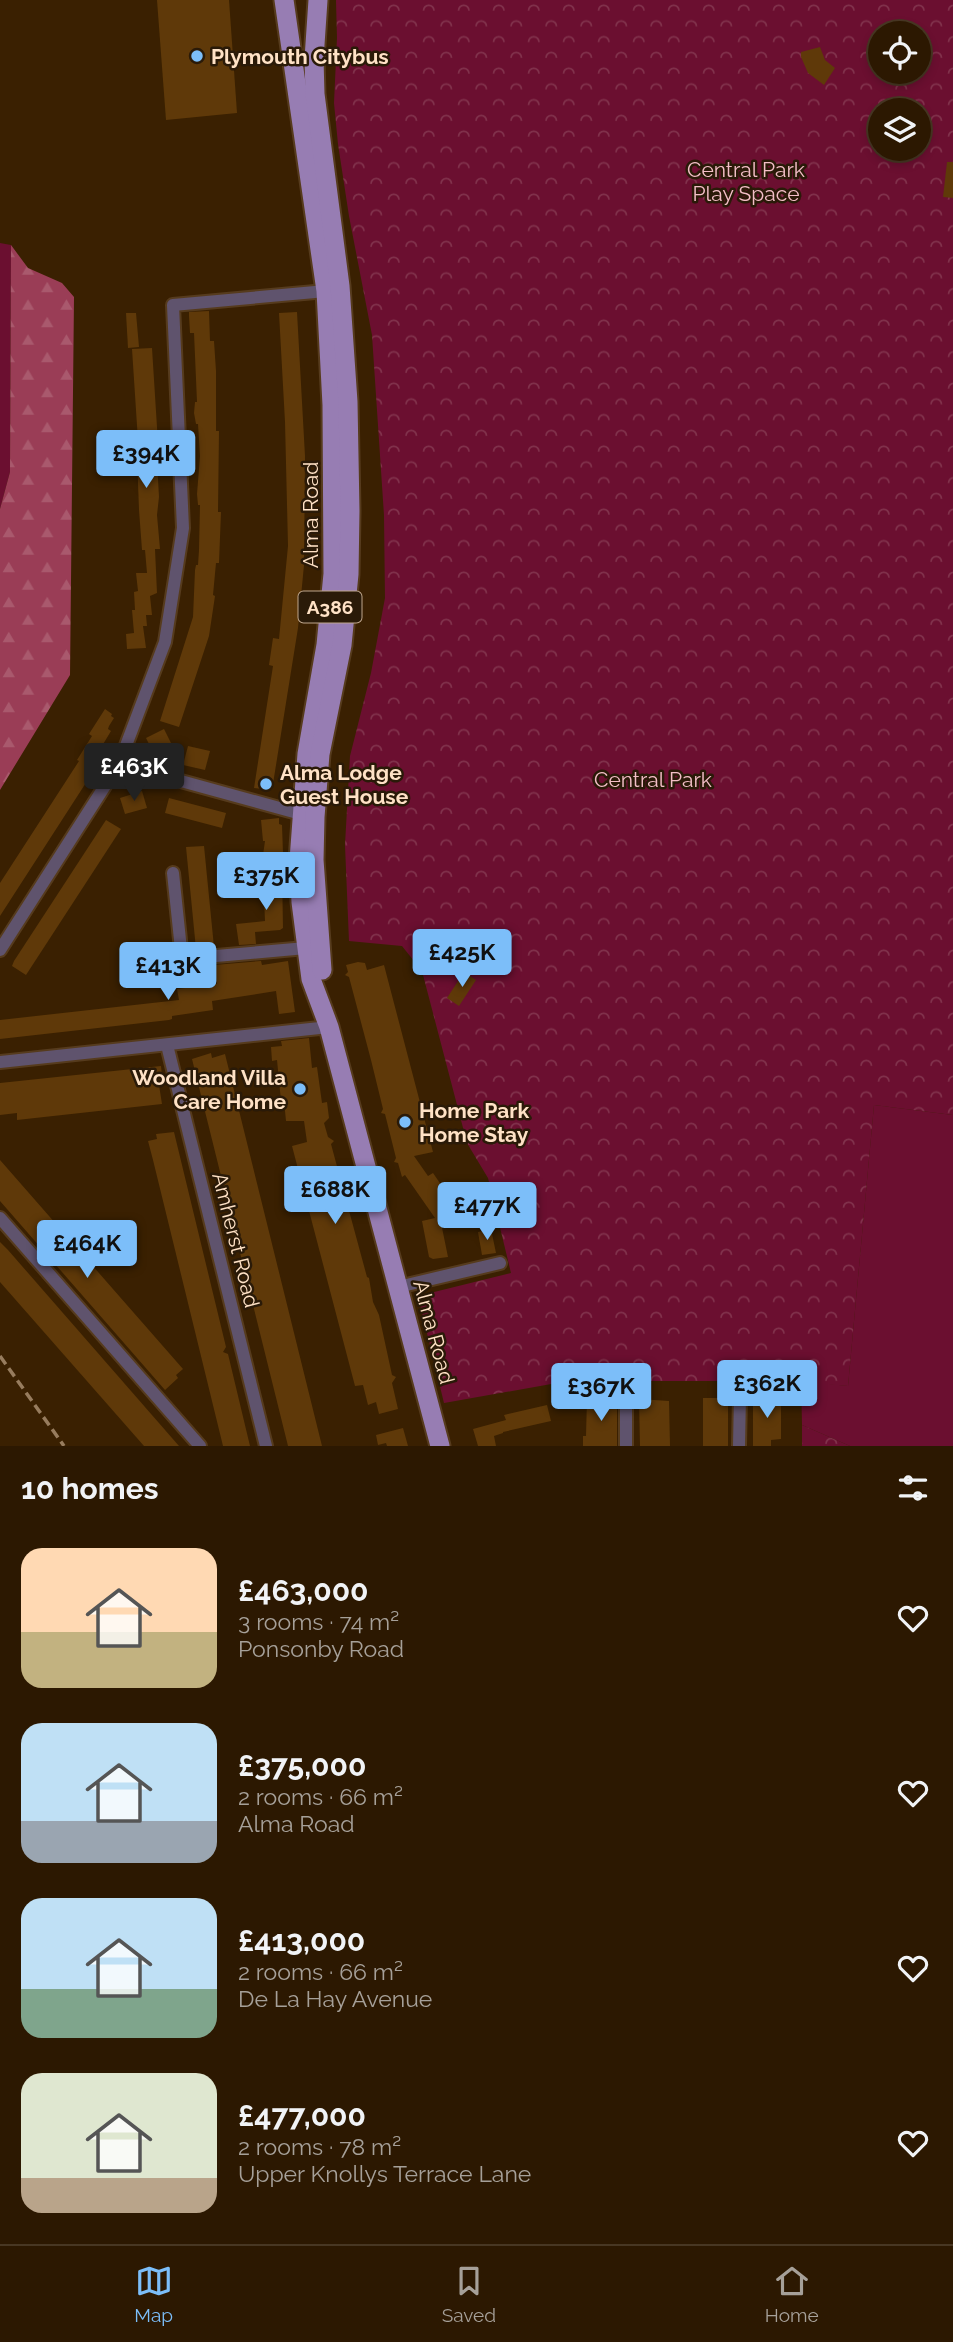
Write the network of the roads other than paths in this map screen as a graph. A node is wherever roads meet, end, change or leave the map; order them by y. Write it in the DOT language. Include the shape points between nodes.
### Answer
graph roads {
  1 [pos="284,0"];
  2 [pos="318,0"];
  3 [pos="326,291"];
  4 [pos="119,764"];
  5 [pos="301,814"];
  6 [pos="173,873"];
  7 [pos="306,948"];
  8 [pos="0,950"];
  9 [pos="329,1027"];
  10 [pos="167,1045"];
  11 [pos="0,1062"];
  12 [pos="0,1218"];
  13 [pos="500,1263"];
  14 [pos="398,1287"];
  15 [pos="740,1395"];
  16 [pos="626,1396"];
  17 [pos="200,1446"];
  18 [pos="266,1446"];
  19 [pos="440,1446"];
  20 [pos="626,1446"];
  21 [pos="739,1446"];
  1 -- 3 [label="main road, Alma Road / A386"];
  2 -- 9 [label="main road, Alma Road / A386" via="315,94 340,286 350,511 342,645 320,754 315,817 316,900"];
  3 -- 4 [label="street" via="173,305 183,528 165,642"];
  3 -- 5 [label="main road, Alma Road / A386" via="333,574"];
  4 -- 5 [label="street"];
  4 -- 8 [label="street"];
  5 -- 7 [label="main road, Alma Road / A386" via="299,860"];
  6 -- 7 [label="street" via="183,959"];
  7 -- 9 [label="main road, Alma Road / A386" via="311,979"];
  9 -- 10 [label="street"];
  9 -- 14 [label="main road, Alma Road / A386"];
  10 -- 11 [label="street"];
  10 -- 18 [label="street, Amherst Road"];
  12 -- 17 [label="street"];
  13 -- 14 [label="street"];
  14 -- 19 [label="main road, Alma Road / A386"];
  15 -- 21 [label="street"];
  16 -- 20 [label="street"];
}
